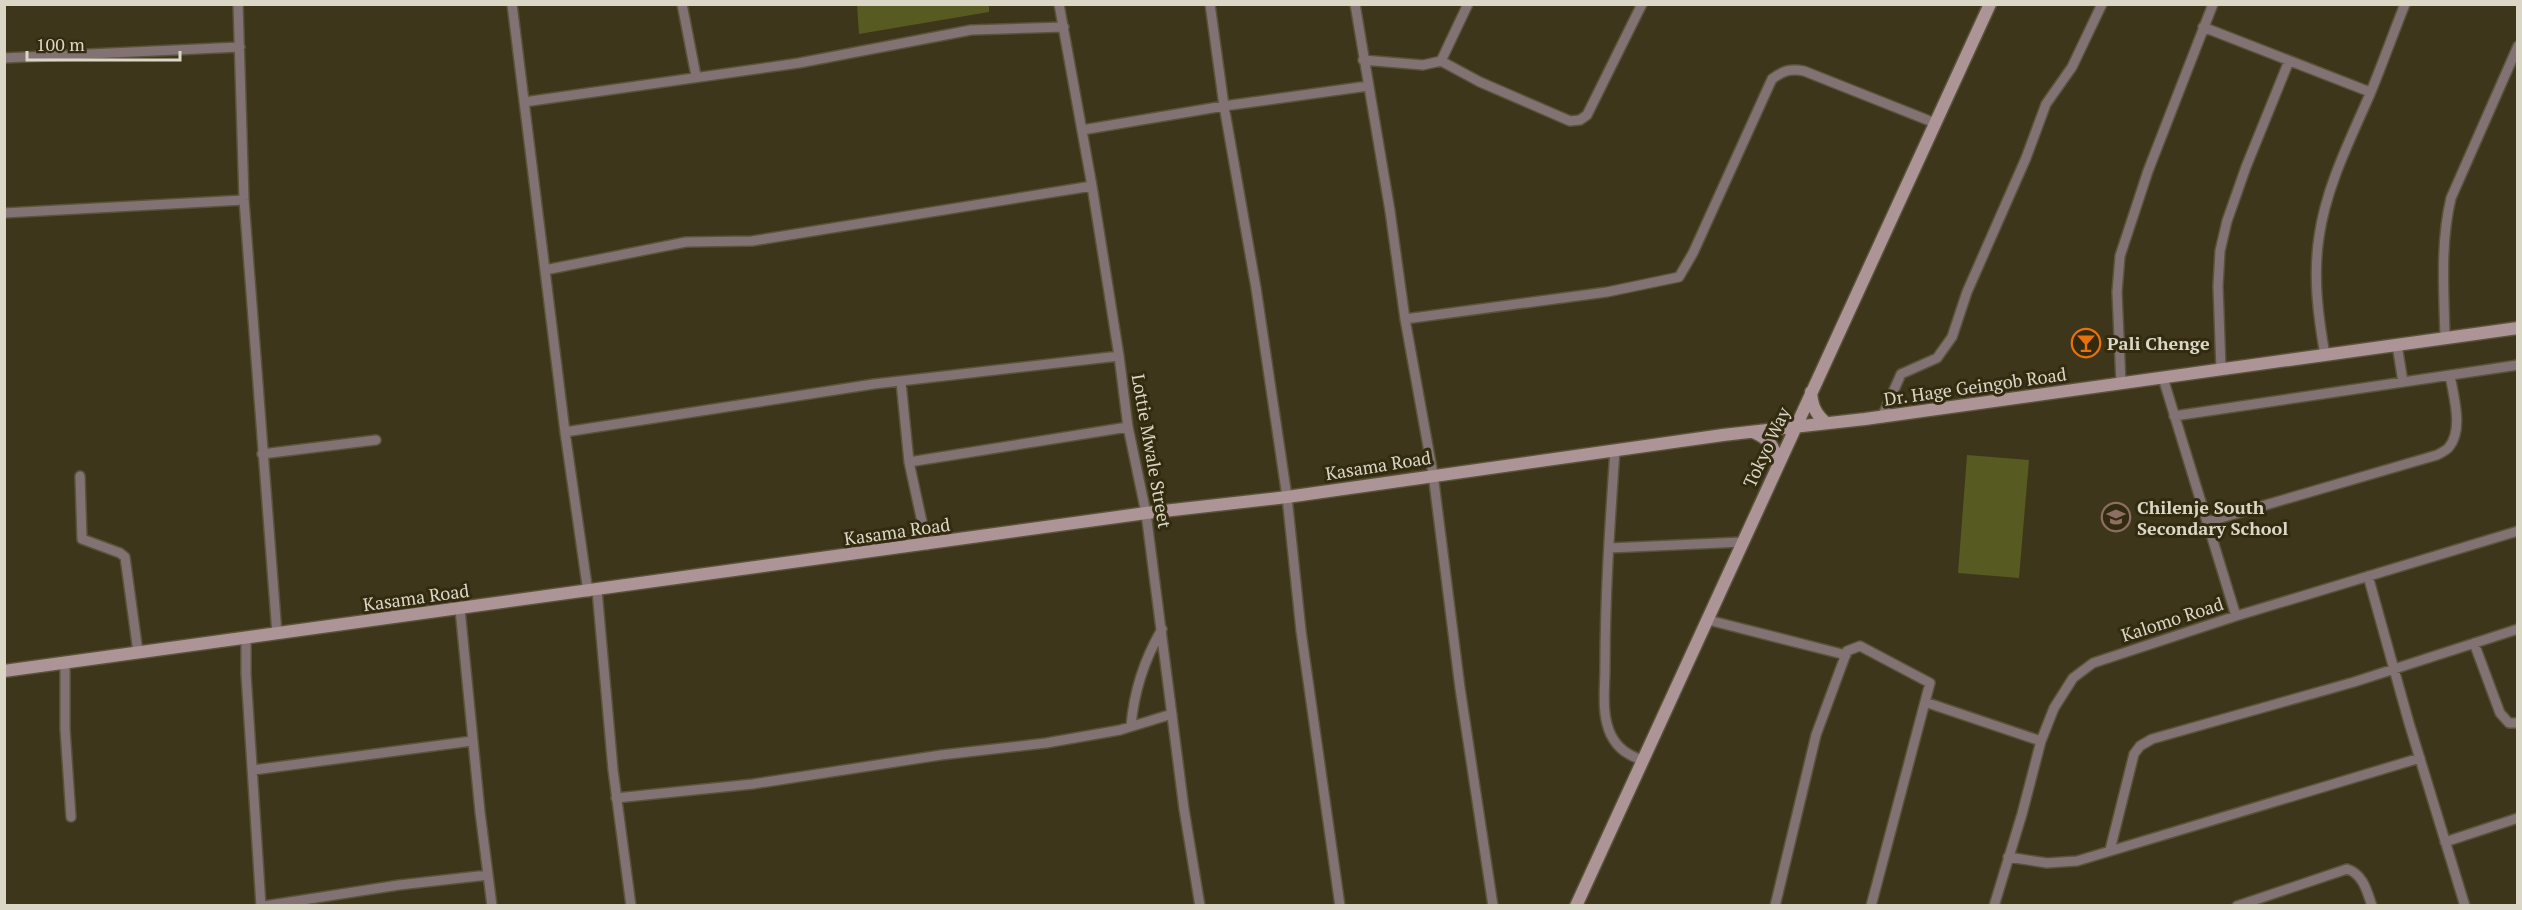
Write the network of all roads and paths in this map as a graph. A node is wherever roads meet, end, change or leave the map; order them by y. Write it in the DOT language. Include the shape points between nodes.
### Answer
graph roads {
  1 [pos="238,4"];
  2 [pos="512,4"];
  3 [pos="682,4"];
  4 [pos="1059,4"];
  5 [pos="1210,4"];
  6 [pos="1355,4"];
  7 [pos="1468,4"];
  8 [pos="1642,4"];
  9 [pos="1990,4"];
  10 [pos="2102,4"];
  11 [pos="2213,4"];
  12 [pos="2405,4"];
  13 [pos="1064,27"];
  14 [pos="2203,27"];
  15 [pos="2517,46"];
  16 [pos="240,47"];
  17 [pos="4,58"];
  18 [pos="1363,60"];
  19 [pos="1441,61"];
  20 [pos="2289,61"];
  21 [pos="696,76"];
  22 [pos="1368,86"];
  23 [pos="2370,93"];
  24 [pos="524,102"];
  25 [pos="1224,106"];
  26 [pos="1935,123"];
  27 [pos="1082,130"];
  28 [pos="1092,186"];
  29 [pos="244,200"];
  30 [pos="4,213"];
  31 [pos="545,270"];
  32 [pos="1405,319"];
  33 [pos="2517,328"];
  34 [pos="2445,339"];
  35 [pos="2397,345"];
  36 [pos="2325,355"];
  37 [pos="1119,357"];
  38 [pos="2517,365"];
  39 [pos="2221,370"];
  40 [pos="2450,375"];
  41 [pos="2163,378"];
  42 [pos="901,382"];
  43 [pos="2403,382"];
  44 [pos="2121,384"];
  45 [pos="1811,391"];
  46 [pos="2174,416"];
  47 [pos="1882,417"];
  48 [pos="1826,423"];
  49 [pos="1128,427"];
  50 [pos="1794,427"];
  51 [pos="1752,431"];
  52 [pos="565,432"];
  53 [pos="376,440"];
  54 [pos="1615,450"];
  55 [pos="262,454"];
  56 [pos="909,462"];
  57 [pos="1778,464"];
  58 [pos="1432,474"];
  59 [pos="80,476"];
  60 [pos="1287,497"];
  61 [pos="1146,513"];
  62 [pos="2207,522"];
  63 [pos="2517,531"];
  64 [pos="1742,542"];
  65 [pos="927,545"];
  66 [pos="1609,548"];
  67 [pos="2368,576"];
  68 [pos="592,591"];
  69 [pos="460,609"];
  70 [pos="2236,616"];
  71 [pos="1708,620"];
  72 [pos="1162,629"];
  73 [pos="2517,629"];
  74 [pos="277,634"];
  75 [pos="246,638"];
  76 [pos="2474,643"];
  77 [pos="138,652"];
  78 [pos="1846,655"];
  79 [pos="65,662"];
  80 [pos="2394,669"];
  81 [pos="4,672"];
  82 [pos="1925,702"];
  83 [pos="1172,714"];
  84 [pos="2517,723"];
  85 [pos="1131,726"];
  86 [pos="472,741"];
  87 [pos="2041,741"];
  88 [pos="2420,758"];
  89 [pos="1642,760"];
  90 [pos="253,770"];
  91 [pos="616,798"];
  92 [pos="71,817"];
  93 [pos="2517,818"];
  94 [pos="2445,842"];
  95 [pos="2110,850"];
  96 [pos="2008,857"];
  97 [pos="488,875"];
  98 [pos="262,906"];
  99 [pos="492,906"];
  100 [pos="631,906"];
  101 [pos="1200,906"];
  102 [pos="1340,906"];
  103 [pos="1493,906"];
  104 [pos="1576,906"];
  105 [pos="1775,906"];
  106 [pos="1871,906"];
  107 [pos="1994,906"];
  108 [pos="2237,906"];
  109 [pos="2372,906"];
  110 [pos="2465,906"];
  1 -- 16 [label="street"];
  2 -- 24 [label="street"];
  3 -- 21 [label="street"];
  4 -- 13 [label="street, Lottie Mwale Street"];
  5 -- 25 [label="street"];
  6 -- 18 [label="street"];
  7 -- 19 [label="street"];
  8 -- 19 [label="street" via="1587,115 1580,120 1570,121"];
  9 -- 26 [label="street, Tokyo Way"];
  10 -- 47 [label="street" via="2072,67 2046,104 1952,337 1937,358 1901,374"];
  11 -- 14 [label="street"];
  12 -- 23 [label="street"];
  13 -- 21 [label="street" via="971,30 799,63"];
  13 -- 27 [label="street, Lottie Mwale Street"];
  14 -- 20 [label="street"];
  14 -- 44 [label="street" via="2120,256 2117,292"];
  15 -- 34 [label="street" via="2451,198 2445,221"];
  16 -- 17 [label="street"];
  16 -- 29 [label="street"];
  18 -- 19 [label="street" via="1423,65"];
  18 -- 22 [label="street"];
  20 -- 23 [label="street"];
  20 -- 39 [label="street" via="2246,166 2220,251"];
  21 -- 24 [label="street"];
  22 -- 25 [label="street"];
  22 -- 32 [label="street"];
  23 -- 36 [label="street" via="2334,181 2319,236 2316,283"];
  24 -- 31 [label="street"];
  25 -- 27 [label="street"];
  25 -- 60 [label="street"];
  26 -- 32 [label="street" via="1804,71 1782,72 1772,79 1679,277 1607,292"];
  26 -- 45 [label="street, Tokyo Way"];
  27 -- 28 [label="street, Lottie Mwale Street"];
  28 -- 31 [label="street" via="752,241 686,242"];
  28 -- 37 [label="street, Lottie Mwale Street"];
  29 -- 30 [label="street"];
  29 -- 55 [label="street"];
  31 -- 52 [label="street"];
  32 -- 58 [label="street"];
  33 -- 34 [label="street, Dr. Hage Geingob Road"];
  34 -- 35 [label="street, Dr. Hage Geingob Road"];
  35 -- 36 [label="street, Dr. Hage Geingob Road"];
  35 -- 43 [label="street"];
  36 -- 39 [label="street, Dr. Hage Geingob Road"];
  37 -- 42 [label="street"];
  37 -- 49 [label="street, Lottie Mwale Street"];
  38 -- 40 [label="street"];
  39 -- 41 [label="street, Dr. Hage Geingob Road"];
  40 -- 43 [label="street"];
  40 -- 62 [label="street" via="2455,435 2449,447 2437,455"];
  41 -- 44 [label="street, Dr. Hage Geingob Road"];
  41 -- 46 [label="street"];
  42 -- 52 [label="street"];
  42 -- 56 [label="street"];
  43 -- 46 [label="street"];
  44 -- 47 [label="street, Dr. Hage Geingob Road"];
  45 -- 48 [label="street" via="1817,415"];
  45 -- 50 [label="street, Tokyo Way"];
  46 -- 62 [label="street"];
  47 -- 48 [label="street, Dr. Hage Geingob Road"];
  48 -- 50 [label="street, Dr. Hage Geingob Road"];
  49 -- 56 [label="street"];
  49 -- 61 [label="street, Lottie Mwale Street"];
  50 -- 51 [label="street, Kasama Road"];
  50 -- 57 [label="street, Tokyo Way"];
  51 -- 54 [label="street, Kasama Road"];
  51 -- 57 [label="street" via="1771,443"];
  52 -- 68 [label="street"];
  53 -- 55 [label="street"];
  54 -- 58 [label="street, Kasama Road"];
  54 -- 66 [label="street"];
  55 -- 74 [label="street"];
  56 -- 65 [label="street"];
  57 -- 64 [label="street, Tokyo Way"];
  58 -- 60 [label="street, Kasama Road"];
  58 -- 103 [label="street"];
  59 -- 77 [label="street" via="82,540 125,557"];
  60 -- 61 [label="street, Kasama Road"];
  60 -- 102 [label="street" via="1301,631"];
  61 -- 65 [label="street, Kasama Road"];
  61 -- 72 [label="street, Lottie Mwale Street"];
  62 -- 70 [label="street"];
  63 -- 67 [label="street, Kalomo Road"];
  64 -- 66 [label="street"];
  64 -- 71 [label="street, Tokyo Way"];
  65 -- 68 [label="street, Kasama Road"];
  66 -- 89 [label="street" via="1605,711 1618,746"];
  67 -- 70 [label="street, Kalomo Road"];
  67 -- 80 [label="street"];
  68 -- 69 [label="street, Kasama Road"];
  68 -- 91 [label="street"];
  69 -- 74 [label="street, Kasama Road"];
  69 -- 86 [label="street"];
  70 -- 87 [label="street, Kalomo Road" via="2093,663 2073,678 2054,708"];
  71 -- 78 [label="street"];
  71 -- 89 [label="street, Tokyo Way"];
  72 -- 83 [label="street, Lottie Mwale Street"];
  72 -- 85 [label="street" via="1147,655 1133,699"];
  73 -- 76 [label="street"];
  74 -- 75 [label="street, Kasama Road"];
  75 -- 77 [label="street, Kasama Road"];
  75 -- 90 [label="street"];
  76 -- 80 [label="street"];
  76 -- 84 [label="street" via="2500,713 2509,723"];
  77 -- 79 [label="street, Kasama Road"];
  78 -- 82 [label="street" via="1860,646 1930,683"];
  78 -- 105 [label="street" via="1816,735"];
  79 -- 81 [label="street, Kasama Road"];
  79 -- 92 [label="street"];
  80 -- 88 [label="street"];
  80 -- 95 [label="street" via="2140,746 2134,754"];
  82 -- 87 [label="street"];
  82 -- 106 [label="street"];
  83 -- 85 [label="street"];
  83 -- 101 [label="street, Lottie Mwale Street"];
  85 -- 91 [label="street" via="1046,743 753,784"];
  86 -- 90 [label="street"];
  86 -- 97 [label="street"];
  87 -- 96 [label="street, Kalomo Road"];
  88 -- 94 [label="street"];
  88 -- 95 [label="street"];
  89 -- 104 [label="street, Tokyo Way"];
  90 -- 98 [label="street"];
  91 -- 100 [label="street"];
  93 -- 94 [label="street"];
  94 -- 110 [label="street"];
  95 -- 96 [label="street" via="2077,861"];
  96 -- 107 [label="street, Kalomo Road"];
  97 -- 98 [label="street"];
  97 -- 99 [label="street"];
  108 -- 109 [label="street" via="2347,869 2363,881"];
}
